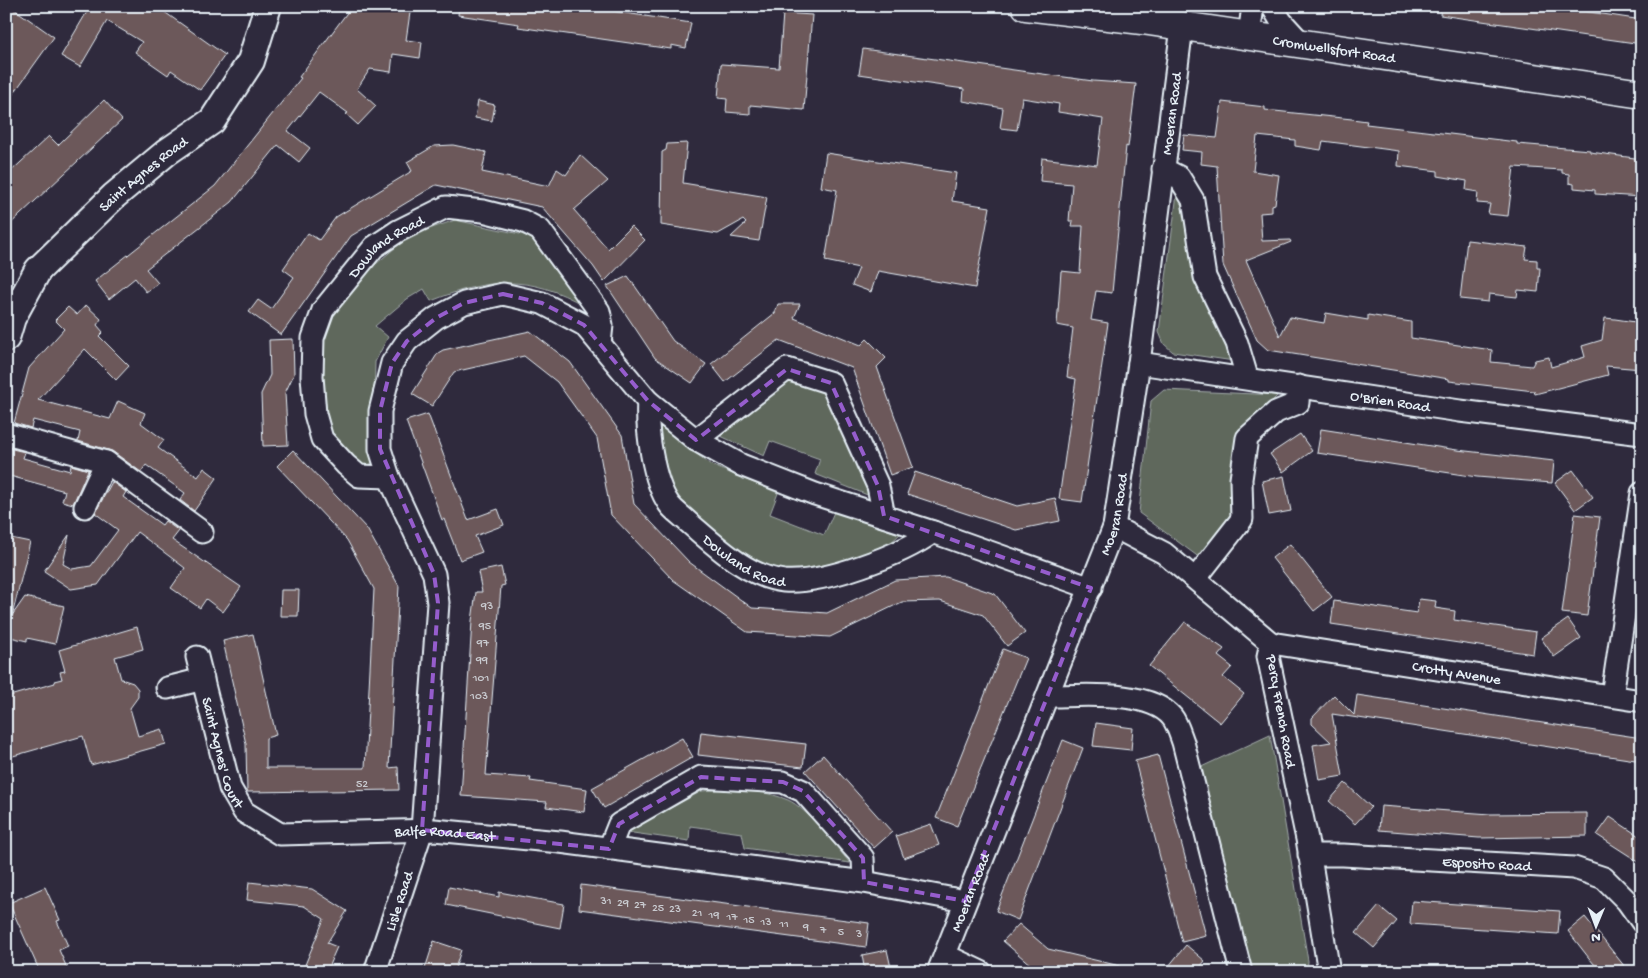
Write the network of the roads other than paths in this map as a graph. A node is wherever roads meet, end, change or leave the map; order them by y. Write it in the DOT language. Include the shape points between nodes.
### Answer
graph roads {
  1 [pos="268,6"];
  2 [pos="1026,6"];
  3 [pos="1253,6"];
  4 [pos="1272,6"];
  5 [pos="1182,27"];
  6 [pos="1249,36"];
  7 [pos="1302,44"];
  8 [pos="1642,94"];
  9 [pos="1164,169"];
  10 [pos="6,338"];
  11 [pos="600,344"];
  12 [pos="1139,363"];
  13 [pos="1247,377"];
  14 [pos="1299,386"];
  15 [pos="648,401"];
  16 [pos="6,434"];
  17 [pos="1642,434"];
  18 [pos="696,440"];
  19 [pos="106,462"];
  20 [pos="389,477"];
  21 [pos="1642,493"];
  22 [pos="85,507"];
  23 [pos="884,516"];
  24 [pos="1114,526"];
  25 [pos="202,532"];
  26 [pos="933,532"];
  27 [pos="1196,578"];
  28 [pos="1091,588"];
  29 [pos="1271,644"];
  30 [pos="198,657"];
  31 [pos="203,679"];
  32 [pos="167,688"];
  33 [pos="1048,696"];
  34 [pos="1612,696"];
  35 [pos="1642,701"];
  36 [pos="422,830"];
  37 [pos="280,834"];
  38 [pos="609,849"];
  39 [pos="1310,855"];
  40 [pos="864,882"];
  41 [pos="966,901"];
  42 [pos="1642,922"];
  43 [pos="941,963"];
  44 [pos="375,972"];
  45 [pos="981,972"];
  46 [pos="1241,972"];
  47 [pos="1329,972"];
  1 -- 10 [label="street, Saint Agnes Road" via="251,61 212,121 167,152 114,196 38,270 12,318"];
  2 -- 5 [label="main road, Cromwellsfort Road"];
  3 -- 6 [label="street"];
  4 -- 7 [label="street" via="1283,24"];
  5 -- 6 [label="main road, Cromwellsfort Road"];
  5 -- 9 [label="street, Moeran Road"];
  6 -- 7 [label="main road, Cromwellsfort Road"];
  7 -- 8 [label="main road, Cromwellsfort Road"];
  9 -- 12 [label="street, Moeran Road"];
  9 -- 13 [label="street" via="1179,177 1193,200 1205,277 1237,343"];
  11 -- 15 [label="street"];
  11 -- 20 [label="street" via="584,325 542,303 503,294 464,303 436,318 407,341 392,363 380,411 380,449"];
  11 -- 20 [label="street, Dowland Road" via="602,325 599,312 540,230 523,221 446,206 398,231 374,247 342,285 323,310 312,338 315,414 322,439 346,466 360,476"];
  12 -- 13 [label="street, O'Brien Road"];
  12 -- 24 [label="street, Moeran Road"];
  13 -- 14 [label="street, O'Brien Road"];
  14 -- 17 [label="street, O'Brien Road"];
  14 -- 27 [label="street" via="1298,403 1276,412 1247,438 1241,479 1242,519"];
  15 -- 18 [label="street"];
  15 -- 26 [label="street, Dowland Road" via="652,458 669,504 739,563 766,577 785,581 826,578 918,543"];
  16 -- 19 [label="street"];
  18 -- 23 [label="street" via="741,464 815,494"];
  18 -- 23 [label="street" via="787,369 831,383 878,486"];
  19 -- 22 [label="street"];
  19 -- 25 [label="street"];
  20 -- 36 [label="street" via="434,574 438,603"];
  21 -- 34 [label="street"];
  23 -- 26 [label="street"];
  24 -- 27 [label="street, Percy French Road" via="1164,553"];
  24 -- 28 [label="street, Moeran Road"];
  26 -- 28 [label="street"];
  27 -- 29 [label="street, Percy French Road"];
  28 -- 33 [label="street, Moeran Road"];
  29 -- 34 [label="street, Crotty Avenue"];
  29 -- 39 [label="street, Percy French Road" via="1268,656"];
  30 -- 31 [label="street, Saint Agnes' Court"];
  31 -- 32 [label="street, Saint Agnes' Court"];
  31 -- 37 [label="street, Saint Agnes' Court" via="230,788 244,812"];
  33 -- 41 [label="street, Moeran Road"];
  33 -- 46 [label="street" via="1122,696 1160,707 1173,717 1183,742"];
  34 -- 35 [label="street, Crotty Avenue"];
  36 -- 37 [label="street, Balfe Road East"];
  36 -- 38 [label="street, Balfe Road East"];
  36 -- 44 [label="street, Lisle Road"];
  38 -- 40 [label="street, Balfe Road East"];
  38 -- 40 [label="street" via="619,824 701,778 783,782 804,791 863,858"];
  39 -- 42 [label="street, Esposito Road" via="1343,854 1574,868 1604,878"];
  39 -- 47 [label="street, Percy French Road"];
  40 -- 41 [label="street, Balfe Road East"];
  41 -- 43 [label="street, Moeran Road"];
  43 -- 45 [label="street"];
}
